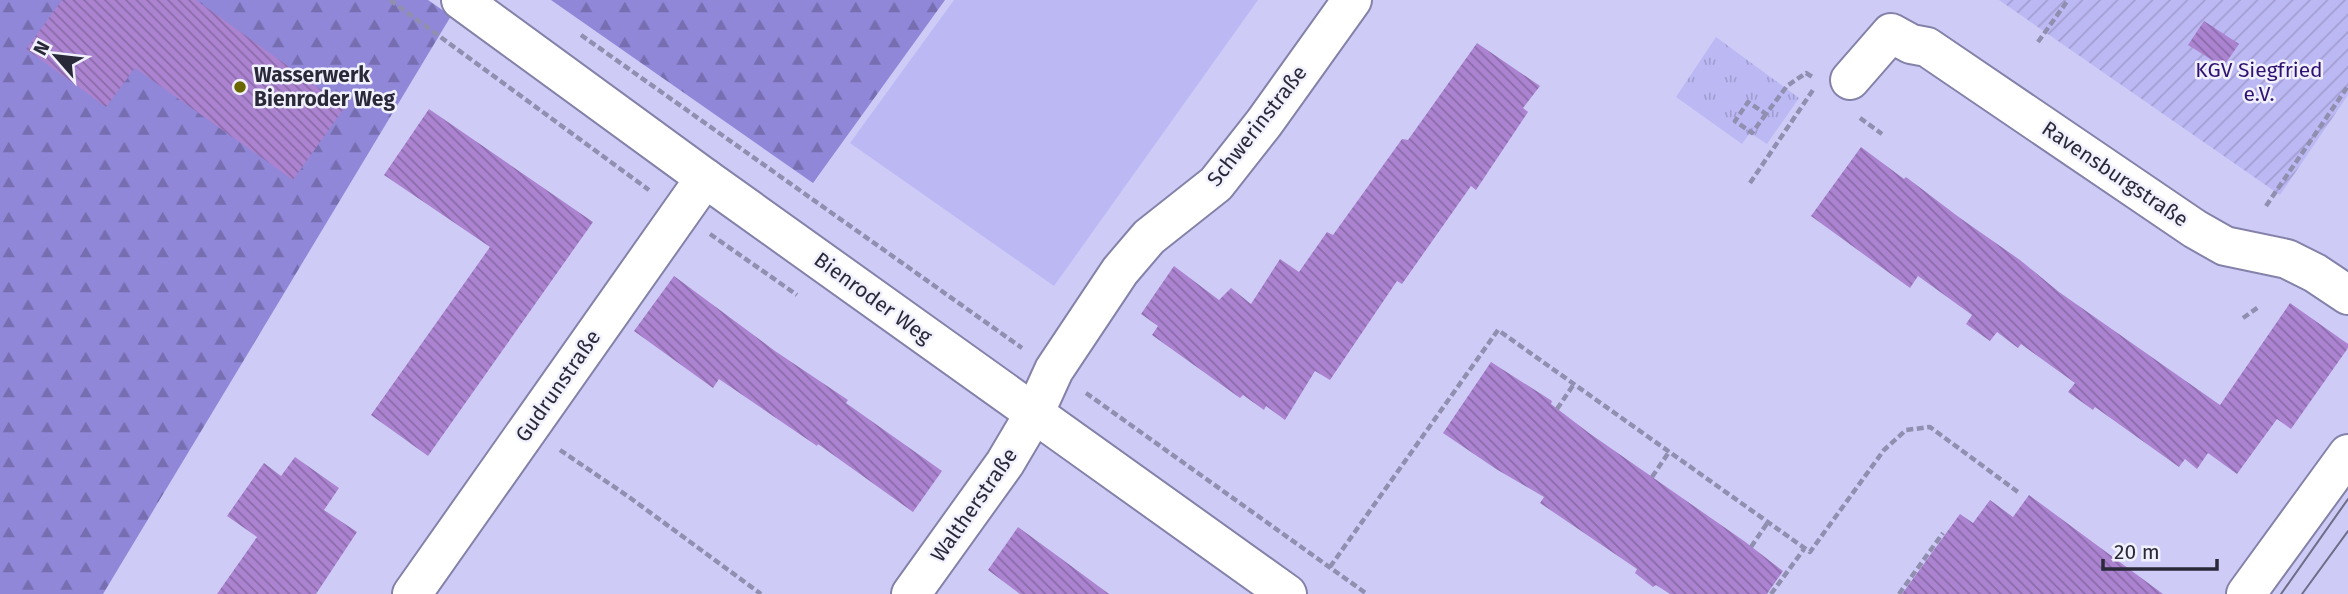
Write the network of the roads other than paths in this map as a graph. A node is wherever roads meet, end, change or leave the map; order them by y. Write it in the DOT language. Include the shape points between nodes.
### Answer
graph roads {
  1 [pos="461,0"];
  2 [pos="1352,0"];
  3 [pos="1850,80"];
  4 [pos="705,178"];
  5 [pos="2348,295"];
  6 [pos="1034,414"];
  7 [pos="2348,454"];
  8 [pos="412,594"];
  9 [pos="911,594"];
  10 [pos="1287,594"];
  11 [pos="2246,594"];
  1 -- 4 [label="street, Bienroder Weg"];
  2 -- 6 [label="street, Schwerinstraße" via="1216,184 1149,237 1120,271 1054,370"];
  3 -- 5 [label="street, Ravensburgstraße" via="1891,33 1927,47 2195,229 2225,246 2287,259"];
  4 -- 6 [label="street, Bienroder Weg"];
  4 -- 8 [label="street, Gudrunstraße"];
  6 -- 9 [label="street, Waltherstraße" via="1005,463"];
  6 -- 10 [label="street, Bienroder Weg"];
  7 -- 11 [label="street"];
}
